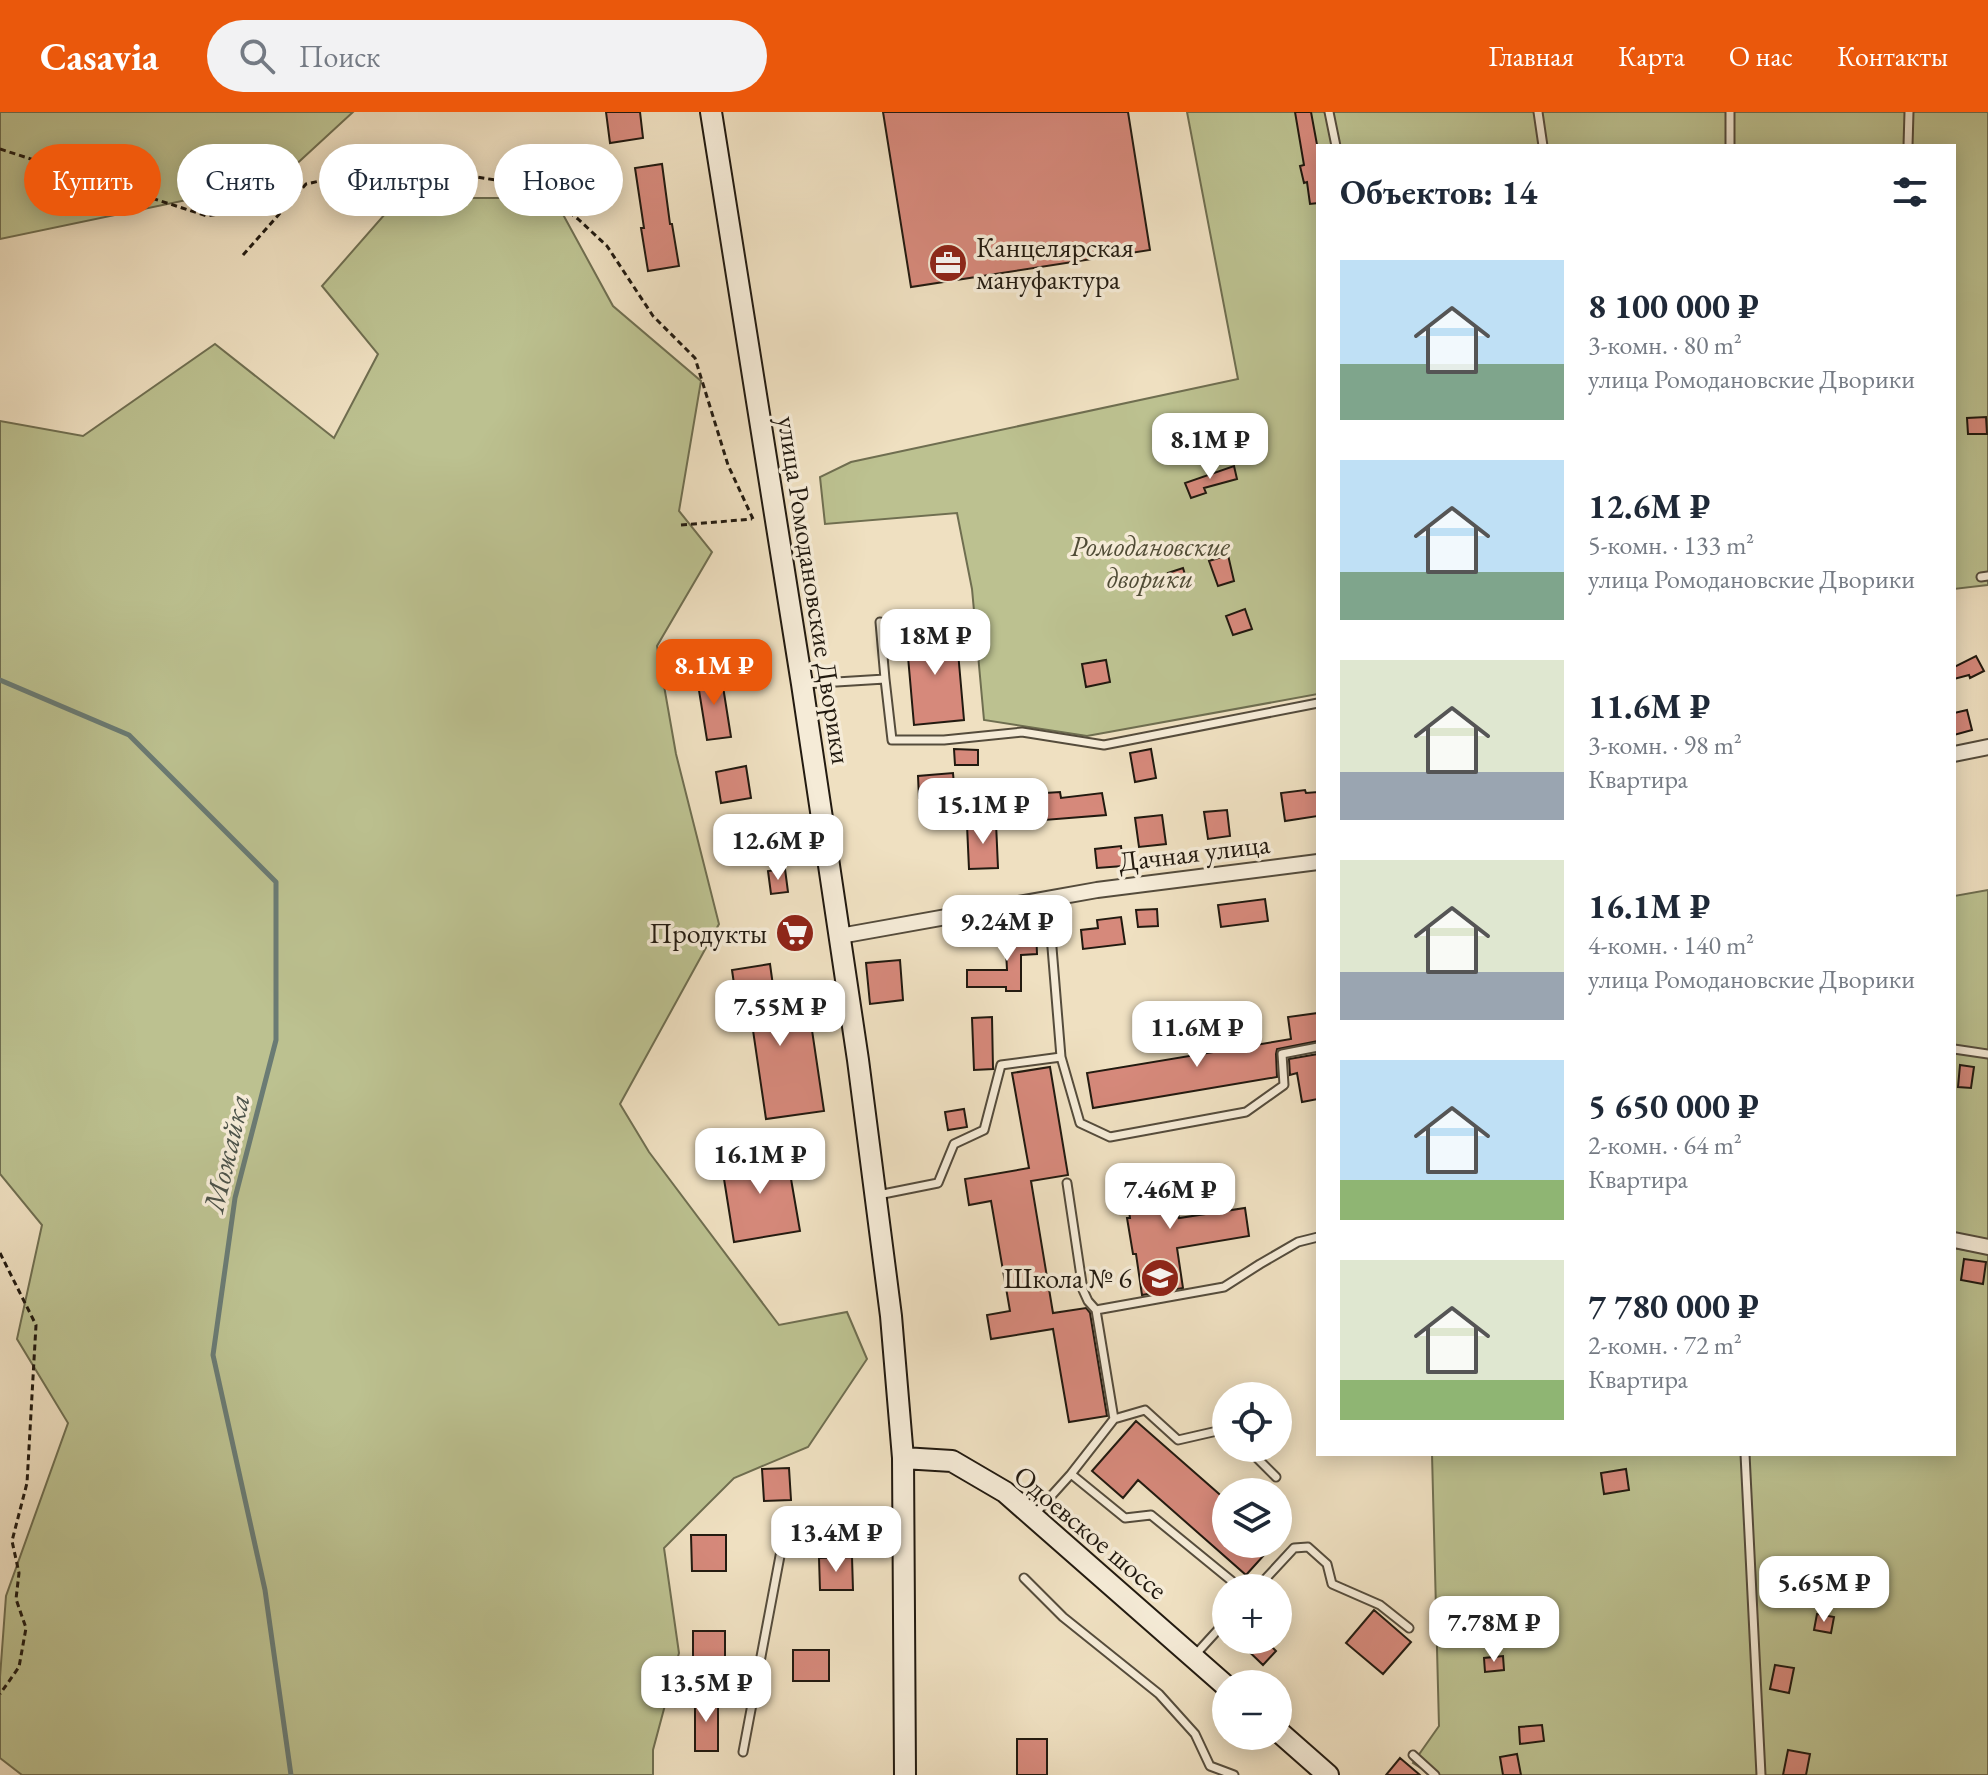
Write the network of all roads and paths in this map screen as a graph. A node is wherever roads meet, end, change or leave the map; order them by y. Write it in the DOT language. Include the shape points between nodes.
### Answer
graph roads {
  1 [pos="711,112"];
  2 [pos="1329,112"];
  3 [pos="1538,112"];
  4 [pos="1730,112"];
  5 [pos="1909,112"];
  6 [pos="1336,144"];
  7 [pos="1543,144"];
  8 [pos="1730,144"];
  9 [pos="1908,144"];
  10 [pos="0,149"];
  11 [pos="303,187"];
  12 [pos="177,206"];
  13 [pos="277,216"];
  14 [pos="243,255"];
  15 [pos="775,517"];
  16 [pos="753,519"];
  17 [pos="681,525"];
  18 [pos="880,622"];
  19 [pos="885,679"];
  20 [pos="802,684"];
  21 [pos="1316,703"];
  22 [pos="1988,747"];
  23 [pos="1956,754"];
  24 [pos="1316,862"];
  25 [pos="1048,899"];
  26 [pos="840,936"];
  27 [pos="1316,1047"];
  28 [pos="1956,1049"];
  29 [pos="1988,1054"];
  30 [pos="1061,1057"];
  31 [pos="1067,1183"];
  32 [pos="875,1196"];
  33 [pos="1316,1238"];
  34 [pos="1956,1240"];
  35 [pos="1988,1247"];
  36 [pos="0,1253"];
  37 [pos="1096,1310"];
  38 [pos="1114,1419"];
  39 [pos="1212,1432"];
  40 [pos="1745,1456"];
  41 [pos="903,1458"];
  42 [pos="1261,1462"];
  43 [pos="1071,1474"];
  44 [pos="1276,1477"];
  45 [pos="1032,1516"];
  46 [pos="903,1539"];
  47 [pos="1223,1574"];
  48 [pos="1270,1574"];
  49 [pos="1024,1578"];
  50 [pos="1409,1628"];
  51 [pos="1212,1636"];
  52 [pos="1193,1657"];
  53 [pos="1212,1674"];
  54 [pos="0,1694"];
  55 [pos="1292,1743"];
  56 [pos="743,1752"];
  57 [pos="1413,1755"];
  58 [pos="1210,1766"];
  59 [pos="905,1775"];
  60 [pos="1206,1775"];
  61 [pos="1234,1775"];
  62 [pos="1328,1775"];
  63 [pos="1435,1775"];
  64 [pos="1761,1775"];
  1 -- 15 [label="street, улица Ромодановские Дворики"];
  2 -- 6 [label="lane"];
  3 -- 7 [label="lane"];
  4 -- 8 [label="lane"];
  5 -- 9 [label="lane"];
  10 -- 12 [label="path"];
  11 -- 16 [label="path" via="388,166 538,187 607,246 653,316 695,358 728,465"];
  13 -- 14 [label="path"];
  15 -- 16 [label="path"];
  15 -- 20 [label="street, улица Ромодановские Дворики"];
  16 -- 17 [label="path"];
  18 -- 19 [label="lane"];
  19 -- 20 [label="lane"];
  19 -- 21 [label="lane" via="892,740 1022,732 1104,745"];
  20 -- 26 [label="street, улица Ромодановские Дворики"];
  22 -- 23 [label="street"];
  24 -- 25 [label="street, Дачная улица"];
  25 -- 26 [label="street, Дачная улица"];
  25 -- 30 [label="lane"];
  26 -- 32 [label="street, улица Ромодановские Дворики"];
  27 -- 30 [label="lane" via="1282,1054 1284,1085 1246,1112 1110,1137 1080,1123"];
  28 -- 29 [label="lane"];
  30 -- 32 [label="lane" via="1001,1065 984,1130 954,1144 938,1183"];
  31 -- 37 [label="lane" via="1083,1290"];
  32 -- 41 [label="street, улица Ромодановские Дворики"];
  33 -- 37 [label="lane" via="1298,1242 1224,1287"];
  34 -- 35 [label="street"];
  36 -- 54 [label="path" via="36,1325 27,1483 12,1541 19,1573 16,1599 26,1628 19,1667"];
  37 -- 38 [label="lane"];
  38 -- 39 [label="lane" via="1145,1410 1178,1440"];
  38 -- 43 [label="lane"];
  40 -- 64 [label="lane"];
  41 -- 45 [label="street, Одоевское шоссе" via="952,1461 1005,1492"];
  41 -- 46 [label="street, улица Ромодановские Дворики"];
  42 -- 44 [label="lane"];
  43 -- 45 [label="lane"];
  43 -- 47 [label="lane" via="1125,1518 1151,1515"];
  45 -- 52 [label="street, Одоевское шоссе"];
  46 -- 56 [label="lane" via="783,1540"];
  46 -- 59 [label="street, улица Ромодановские Дворики"];
  48 -- 50 [label="lane" via="1294,1548 1308,1547 1327,1564 1332,1584 1380,1605"];
  49 -- 58 [label="lane" via="1063,1617 1159,1694 1195,1734"];
  51 -- 52 [label="lane"];
  52 -- 53 [label="street, Одоевское шоссе"];
  55 -- 62 [label="street"];
  57 -- 63 [label="lane"];
  58 -- 60 [label="lane"];
  58 -- 61 [label="lane"];
}
